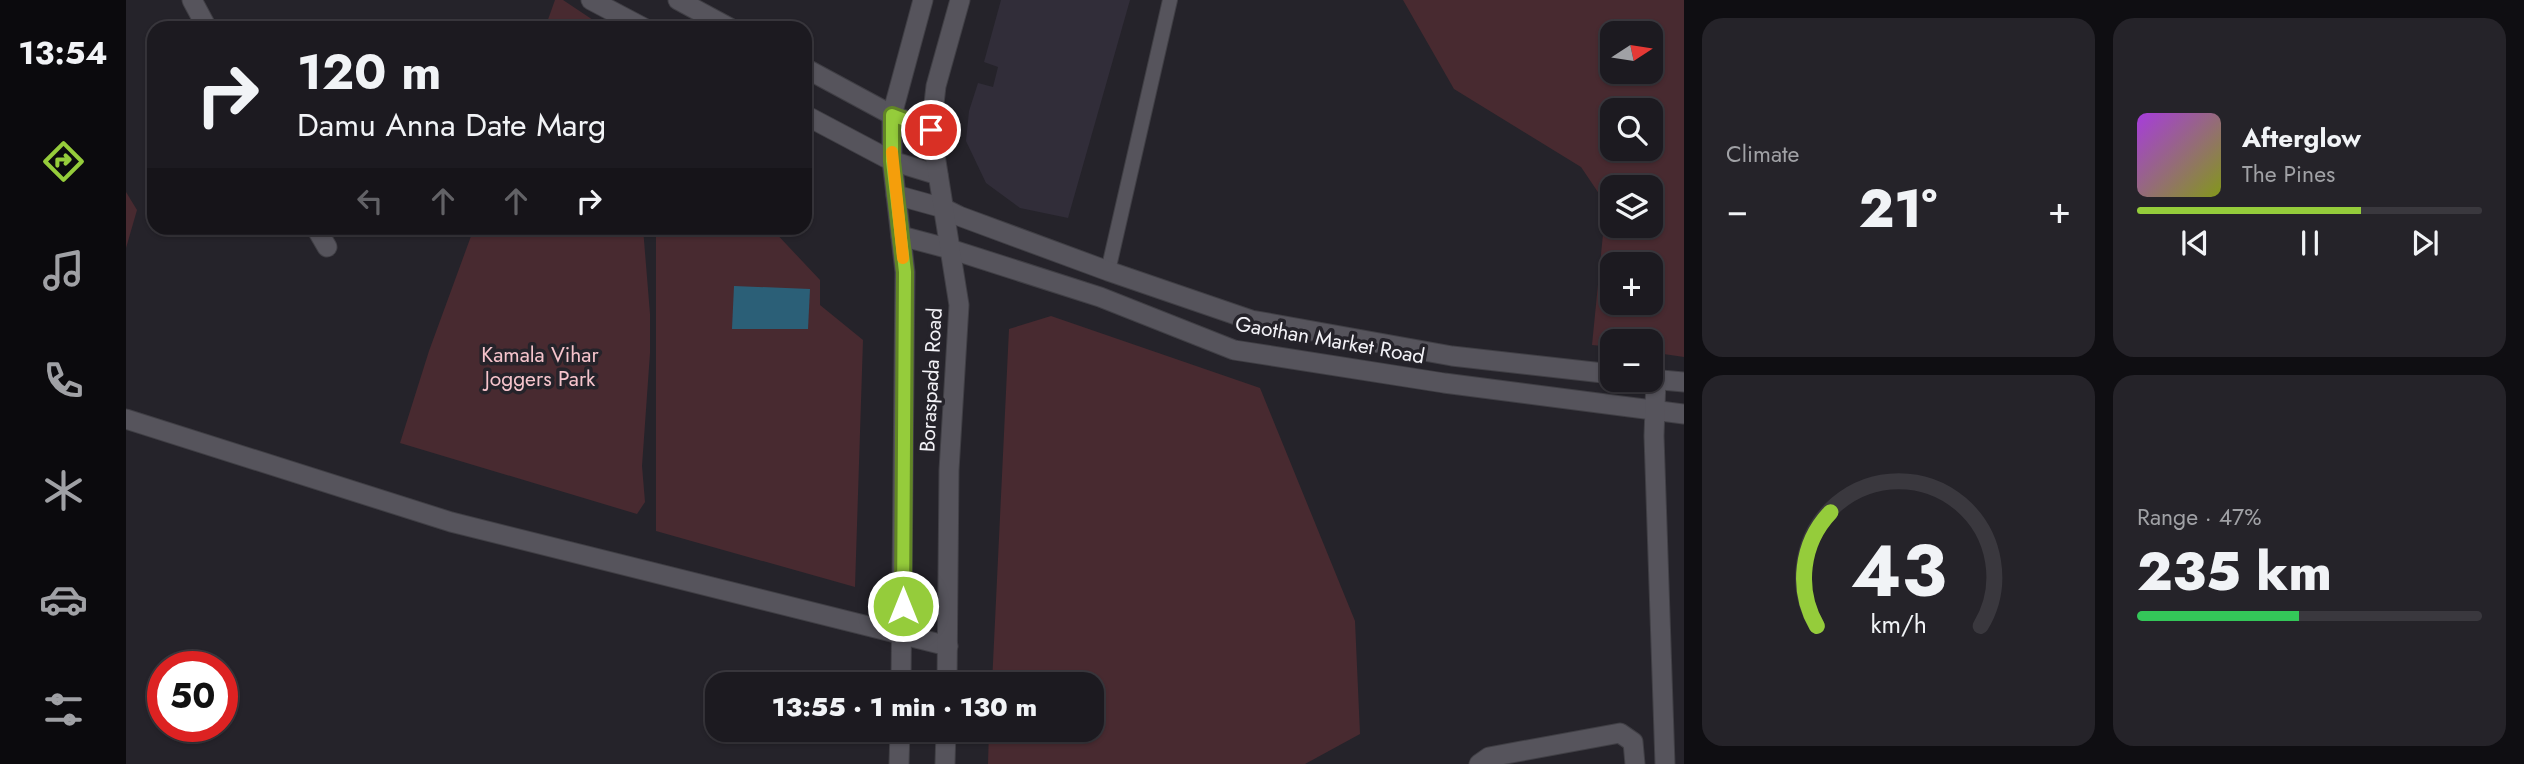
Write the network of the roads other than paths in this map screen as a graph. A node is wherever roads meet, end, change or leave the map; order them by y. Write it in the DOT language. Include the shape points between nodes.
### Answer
graph roads {
  1 [pos="192,0"];
  2 [pos="592,0"];
  3 [pos="678,0"];
  4 [pos="923,0"];
  5 [pos="960,0"];
  6 [pos="1170,0"];
  7 [pos="203,21"];
  8 [pos="631,21"];
  9 [pos="717,21"];
  10 [pos="812,72"];
  11 [pos="892,115"];
  12 [pos="812,119"];
  13 [pos="931,130"];
  14 [pos="892,161"];
  15 [pos="938,175"];
  16 [pos="896,195"];
  17 [pos="943,208"];
  18 [pos="320,235"];
  19 [pos="901,236"];
  20 [pos="327,247"];
  21 [pos="950,249"];
  22 [pos="1108,271"];
  23 [pos="1133,280"];
  24 [pos="1125,306"];
  25 [pos="1341,336"];
  26 [pos="1506,363"];
  27 [pos="1337,366"];
  28 [pos="1600,373"];
  29 [pos="1663,380"];
  30 [pos="1684,382"];
  31 [pos="1503,391"];
  32 [pos="1653,392"];
  33 [pos="1654,411"];
  34 [pos="1684,414"];
  35 [pos="126,419"];
  36 [pos="902,634"];
  37 [pos="948,646"];
  38 [pos="901,672"];
  39 [pos="947,672"];
  40 [pos="900,742"];
  41 [pos="946,742"];
  42 [pos="899,764"];
  43 [pos="945,764"];
  44 [pos="1479,764"];
  45 [pos="1635,764"];
  46 [pos="1665,764"];
  1 -- 7 [label="street"];
  2 -- 8 [label="street"];
  3 -- 9 [label="street"];
  4 -- 11 [label="street, Boraspada Road"];
  5 -- 13 [label="street, Boraspada Road" via="936,86"];
  6 -- 22 [label="lane"];
  10 -- 11 [label="street"];
  11 -- 13 [label="street"];
  11 -- 14 [label="street, Boraspada Road"];
  12 -- 14 [label="street"];
  13 -- 15 [label="street, Boraspada Road"];
  14 -- 15 [label="street"];
  14 -- 16 [label="street, Boraspada Road"];
  15 -- 17 [label="street, Boraspada Road"];
  16 -- 17 [label="street, Gaothan Market Road"];
  16 -- 19 [label="street, Boraspada Road"];
  17 -- 21 [label="street, Boraspada Road"];
  17 -- 22 [label="street, Gaothan Market Road"];
  18 -- 20 [label="street"];
  19 -- 21 [label="street, Gaothan Market Road"];
  19 -- 36 [label="street, Boraspada Road" via="905,272"];
  21 -- 24 [label="street, Gaothan Market Road"];
  21 -- 37 [label="street, Boraspada Road" via="959,305 949,470"];
  22 -- 23 [label="street, Gaothan Market Road"];
  23 -- 24 [label="street"];
  23 -- 25 [label="street, Gaothan Market Road" via="1251,320"];
  24 -- 27 [label="street, Gaothan Market Road" via="1234,350"];
  25 -- 26 [label="street, Gaothan Market Road"];
  25 -- 27 [label="street"];
  26 -- 28 [label="street, Gaothan Market Road"];
  26 -- 31 [label="street"];
  27 -- 31 [label="street, Gaothan Market Road"];
  29 -- 30 [label="street"];
  31 -- 33 [label="street, Gaothan Market Road"];
  32 -- 33 [label="street"];
  33 -- 34 [label="street, Gaothan Market Road"];
  33 -- 46 [label="street"];
  35 -- 36 [label="street" via="451,522"];
  36 -- 37 [label="street"];
  36 -- 38 [label="street, Boraspada Road"];
  37 -- 39 [label="street, Boraspada Road"];
  40 -- 42 [label="street"];
  41 -- 43 [label="street"];
  44 -- 45 [label="street" via="1489,757 1620,733 1633,742"];
}
